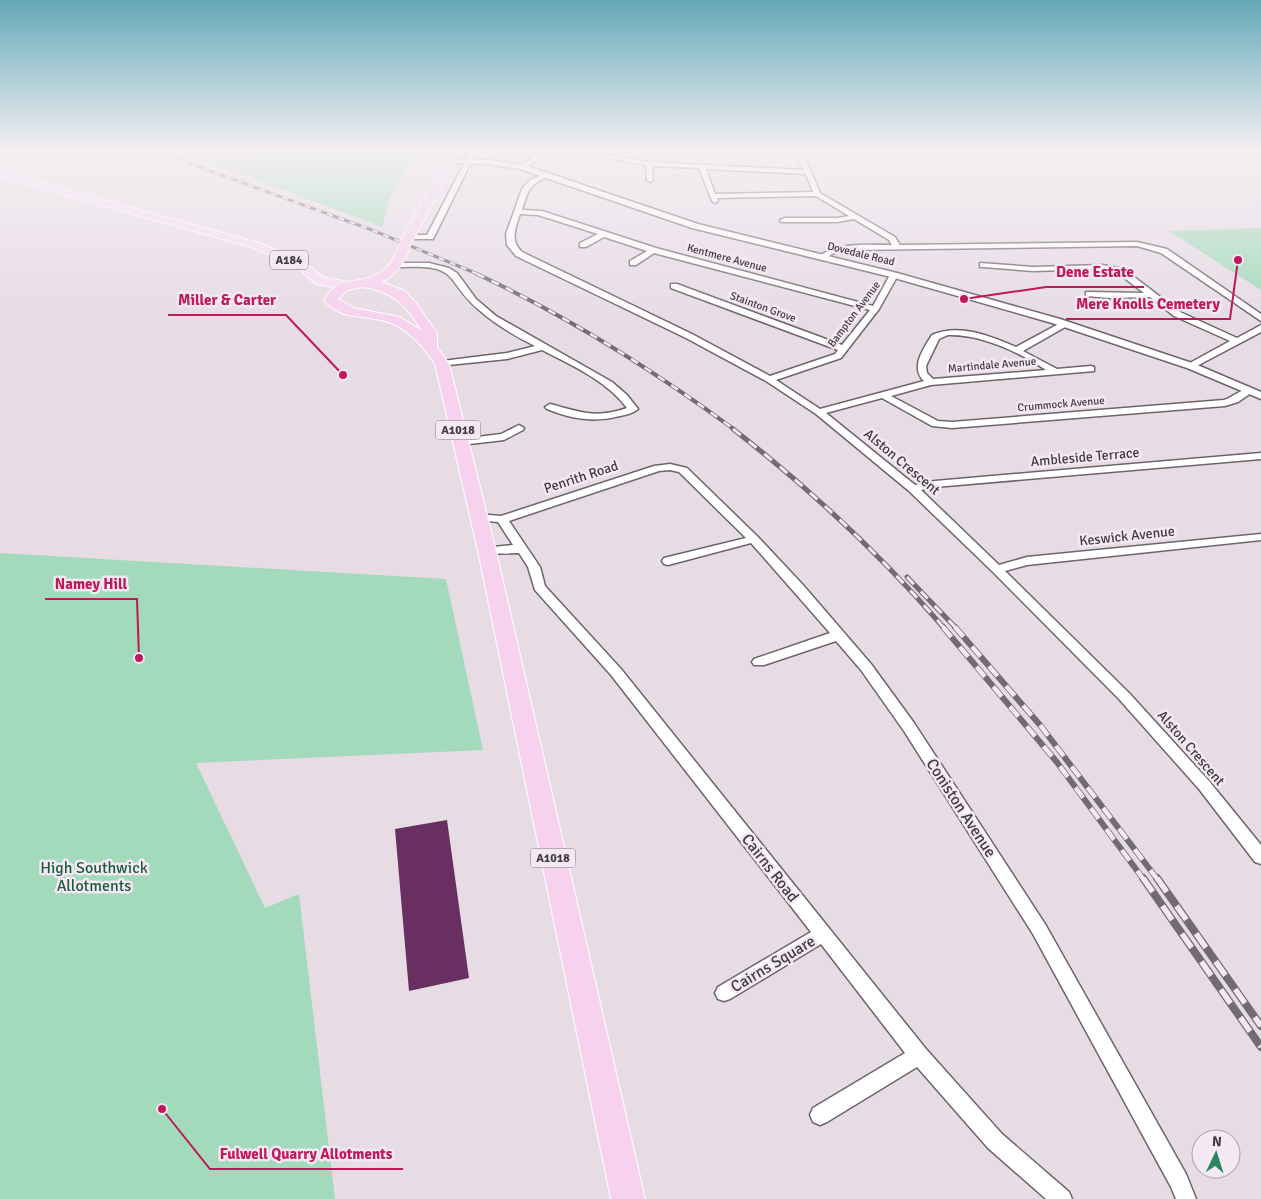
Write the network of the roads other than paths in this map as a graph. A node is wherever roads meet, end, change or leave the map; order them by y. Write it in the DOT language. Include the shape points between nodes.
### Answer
graph roads {
  1 [pos="124,208"];
  2 [pos="427,208"];
  3 [pos="445,208"];
  4 [pos="519,208"];
  5 [pos="643,208"];
  6 [pos="840,208"];
  7 [pos="518,212"];
  8 [pos="855,217"];
  9 [pos="784,220"];
  10 [pos="602,235"];
  11 [pos="583,245"];
  12 [pos="897,246"];
  13 [pos="653,250"];
  14 [pos="405,251"];
  15 [pos="822,258"];
  16 [pos="633,263"];
  17 [pos="983,265"];
  18 [pos="894,275"];
  19 [pos="320,281"];
  20 [pos="366,283"];
  21 [pos="350,286"];
  22 [pos="674,286"];
  23 [pos="1089,294"];
  24 [pos="399,295"];
  25 [pos="1151,295"];
  26 [pos="331,300"];
  27 [pos="875,309"];
  28 [pos="367,314"];
  29 [pos="1261,318"];
  30 [pos="1064,324"];
  31 [pos="1261,328"];
  32 [pos="1237,341"];
  33 [pos="431,346"];
  34 [pos="541,347"];
  35 [pos="844,349"];
  36 [pos="1016,351"];
  37 [pos="442,364"];
  38 [pos="1190,366"];
  39 [pos="1091,370"];
  40 [pos="1055,372"];
  41 [pos="769,379"];
  42 [pos="931,382"];
  43 [pos="1248,391"];
  44 [pos="881,394"];
  45 [pos="1261,396"];
  46 [pos="550,407"];
  47 [pos="819,412"];
  48 [pos="518,428"];
  49 [pos="461,442"];
  50 [pos="1261,456"];
  51 [pos="670,467"];
  52 [pos="913,489"];
  53 [pos="490,518"];
  54 [pos="1261,537"];
  55 [pos="754,539"];
  56 [pos="524,550"];
  57 [pos="487,552"];
  58 [pos="668,561"];
  59 [pos="997,569"];
  60 [pos="839,635"];
  61 [pos="759,662"];
  62 [pos="1261,857"];
  63 [pos="822,934"];
  64 [pos="724,993"];
  65 [pos="919,1055"];
  66 [pos="820,1115"];
  67 [pos="628,1199"];
  68 [pos="1062,1199"];
  69 [pos="1186,1199"];
  1 -- 19 [label="main road, A184" via="255,244 300,264"];
  2 -- 14 [label="highway"];
  3 -- 14 [label="street" via="430,237"];
  4 -- 7 [label="street, Alston Crescent"];
  5 -- 15 [label="street, Dovedale Road" via="695,226"];
  6 -- 8 [label="street"];
  7 -- 10 [label="street, Kentmere Avenue" via="539,213"];
  7 -- 41 [label="street, Alston Crescent" via="510,234 511,245 519,254 689,336"];
  8 -- 9 [label="street"];
  8 -- 12 [label="street" via="892,239"];
  10 -- 11 [label="street"];
  10 -- 13 [label="street, Kentmere Avenue"];
  12 -- 15 [label="street" via="838,249"];
  12 -- 29 [label="street" via="1147,245 1164,251"];
  13 -- 16 [label="street"];
  13 -- 27 [label="street, Kentmere Avenue"];
  14 -- 20 [label="highway" via="389,274"];
  14 -- 24 [label="highway" via="396,280"];
  14 -- 34 [label="street" via="453,274 469,296 493,318"];
  15 -- 18 [label="street, Dovedale Road"];
  17 -- 25 [label="street" via="1102,267 1126,275"];
  18 -- 27 [label="street, Bampton Avenue"];
  18 -- 30 [label="street, Dovedale Road"];
  19 -- 21 [label="main road, A184"];
  19 -- 26 [label="main road, A184" via="324,293"];
  20 -- 21 [label="highway"];
  20 -- 24 [label="highway"];
  21 -- 26 [label="highway" via="335,293"];
  22 -- 35 [label="street, Stainton Grove"];
  23 -- 25 [label="street"];
  24 -- 28 [label="highway" via="395,308"];
  24 -- 33 [label="highway, A1018" via="431,333"];
  25 -- 32 [label="street" via="1176,314"];
  26 -- 28 [label="highway" via="345,310"];
  27 -- 35 [label="street, Bampton Avenue"];
  28 -- 33 [label="highway, A1018" via="398,321"];
  30 -- 36 [label="street"];
  30 -- 38 [label="street, Dovedale Road"];
  31 -- 32 [label="street"];
  32 -- 38 [label="street"];
  33 -- 37 [label="highway, A1018"];
  34 -- 37 [label="street" via="507,356"];
  34 -- 46 [label="street" via="595,375 630,401 633,408 621,414 574,421"];
  35 -- 41 [label="street, Bampton Avenue" via="838,356"];
  36 -- 40 [label="street, Martindale Avenue" via="1043,362"];
  36 -- 42 [label="street, Martindale Avenue" via="970,334 942,334 935,338 921,366 922,374"];
  37 -- 49 [label="highway, A1018"];
  38 -- 43 [label="street, Dovedale Road"];
  39 -- 40 [label="street, Martindale Avenue"];
  40 -- 42 [label="street, Martindale Avenue"];
  41 -- 47 [label="street, Alston Crescent"];
  42 -- 44 [label="street, Martindale Avenue"];
  43 -- 44 [label="street, Crummock Avenue" via="1225,403 952,425 936,424"];
  43 -- 45 [label="street, Dovedale Road"];
  44 -- 47 [label="street, Martindale Avenue"];
  47 -- 52 [label="street, Alston Crescent"];
  48 -- 49 [label="street" via="506,441"];
  49 -- 53 [label="highway, A1018"];
  50 -- 52 [label="street, Ambleside Terrace" via="935,484"];
  51 -- 53 [label="street, Penrith Road"];
  51 -- 55 [label="street, Coniston Avenue" via="683,470"];
  52 -- 59 [label="street, Alston Crescent"];
  53 -- 56 [label="street, Cairns Road"];
  53 -- 57 [label="highway, A1018"];
  54 -- 59 [label="street, Keswick Avenue" via="1027,561"];
  55 -- 58 [label="street"];
  55 -- 60 [label="street, Coniston Avenue"];
  56 -- 57 [label="street" via="509,548"];
  56 -- 63 [label="street, Cairns Road" via="534,567 539,587 616,672"];
  57 -- 67 [label="highway, A1018"];
  59 -- 62 [label="street, Alston Crescent" via="1167,742"];
  60 -- 61 [label="street"];
  60 -- 69 [label="street, Coniston Avenue" via="909,728 1039,929 1116,1065"];
  63 -- 64 [label="street, Cairns Square"];
  63 -- 65 [label="street, Cairns Road"];
  65 -- 66 [label="street"];
  65 -- 68 [label="street, Cairns Road" via="995,1141"];
}
